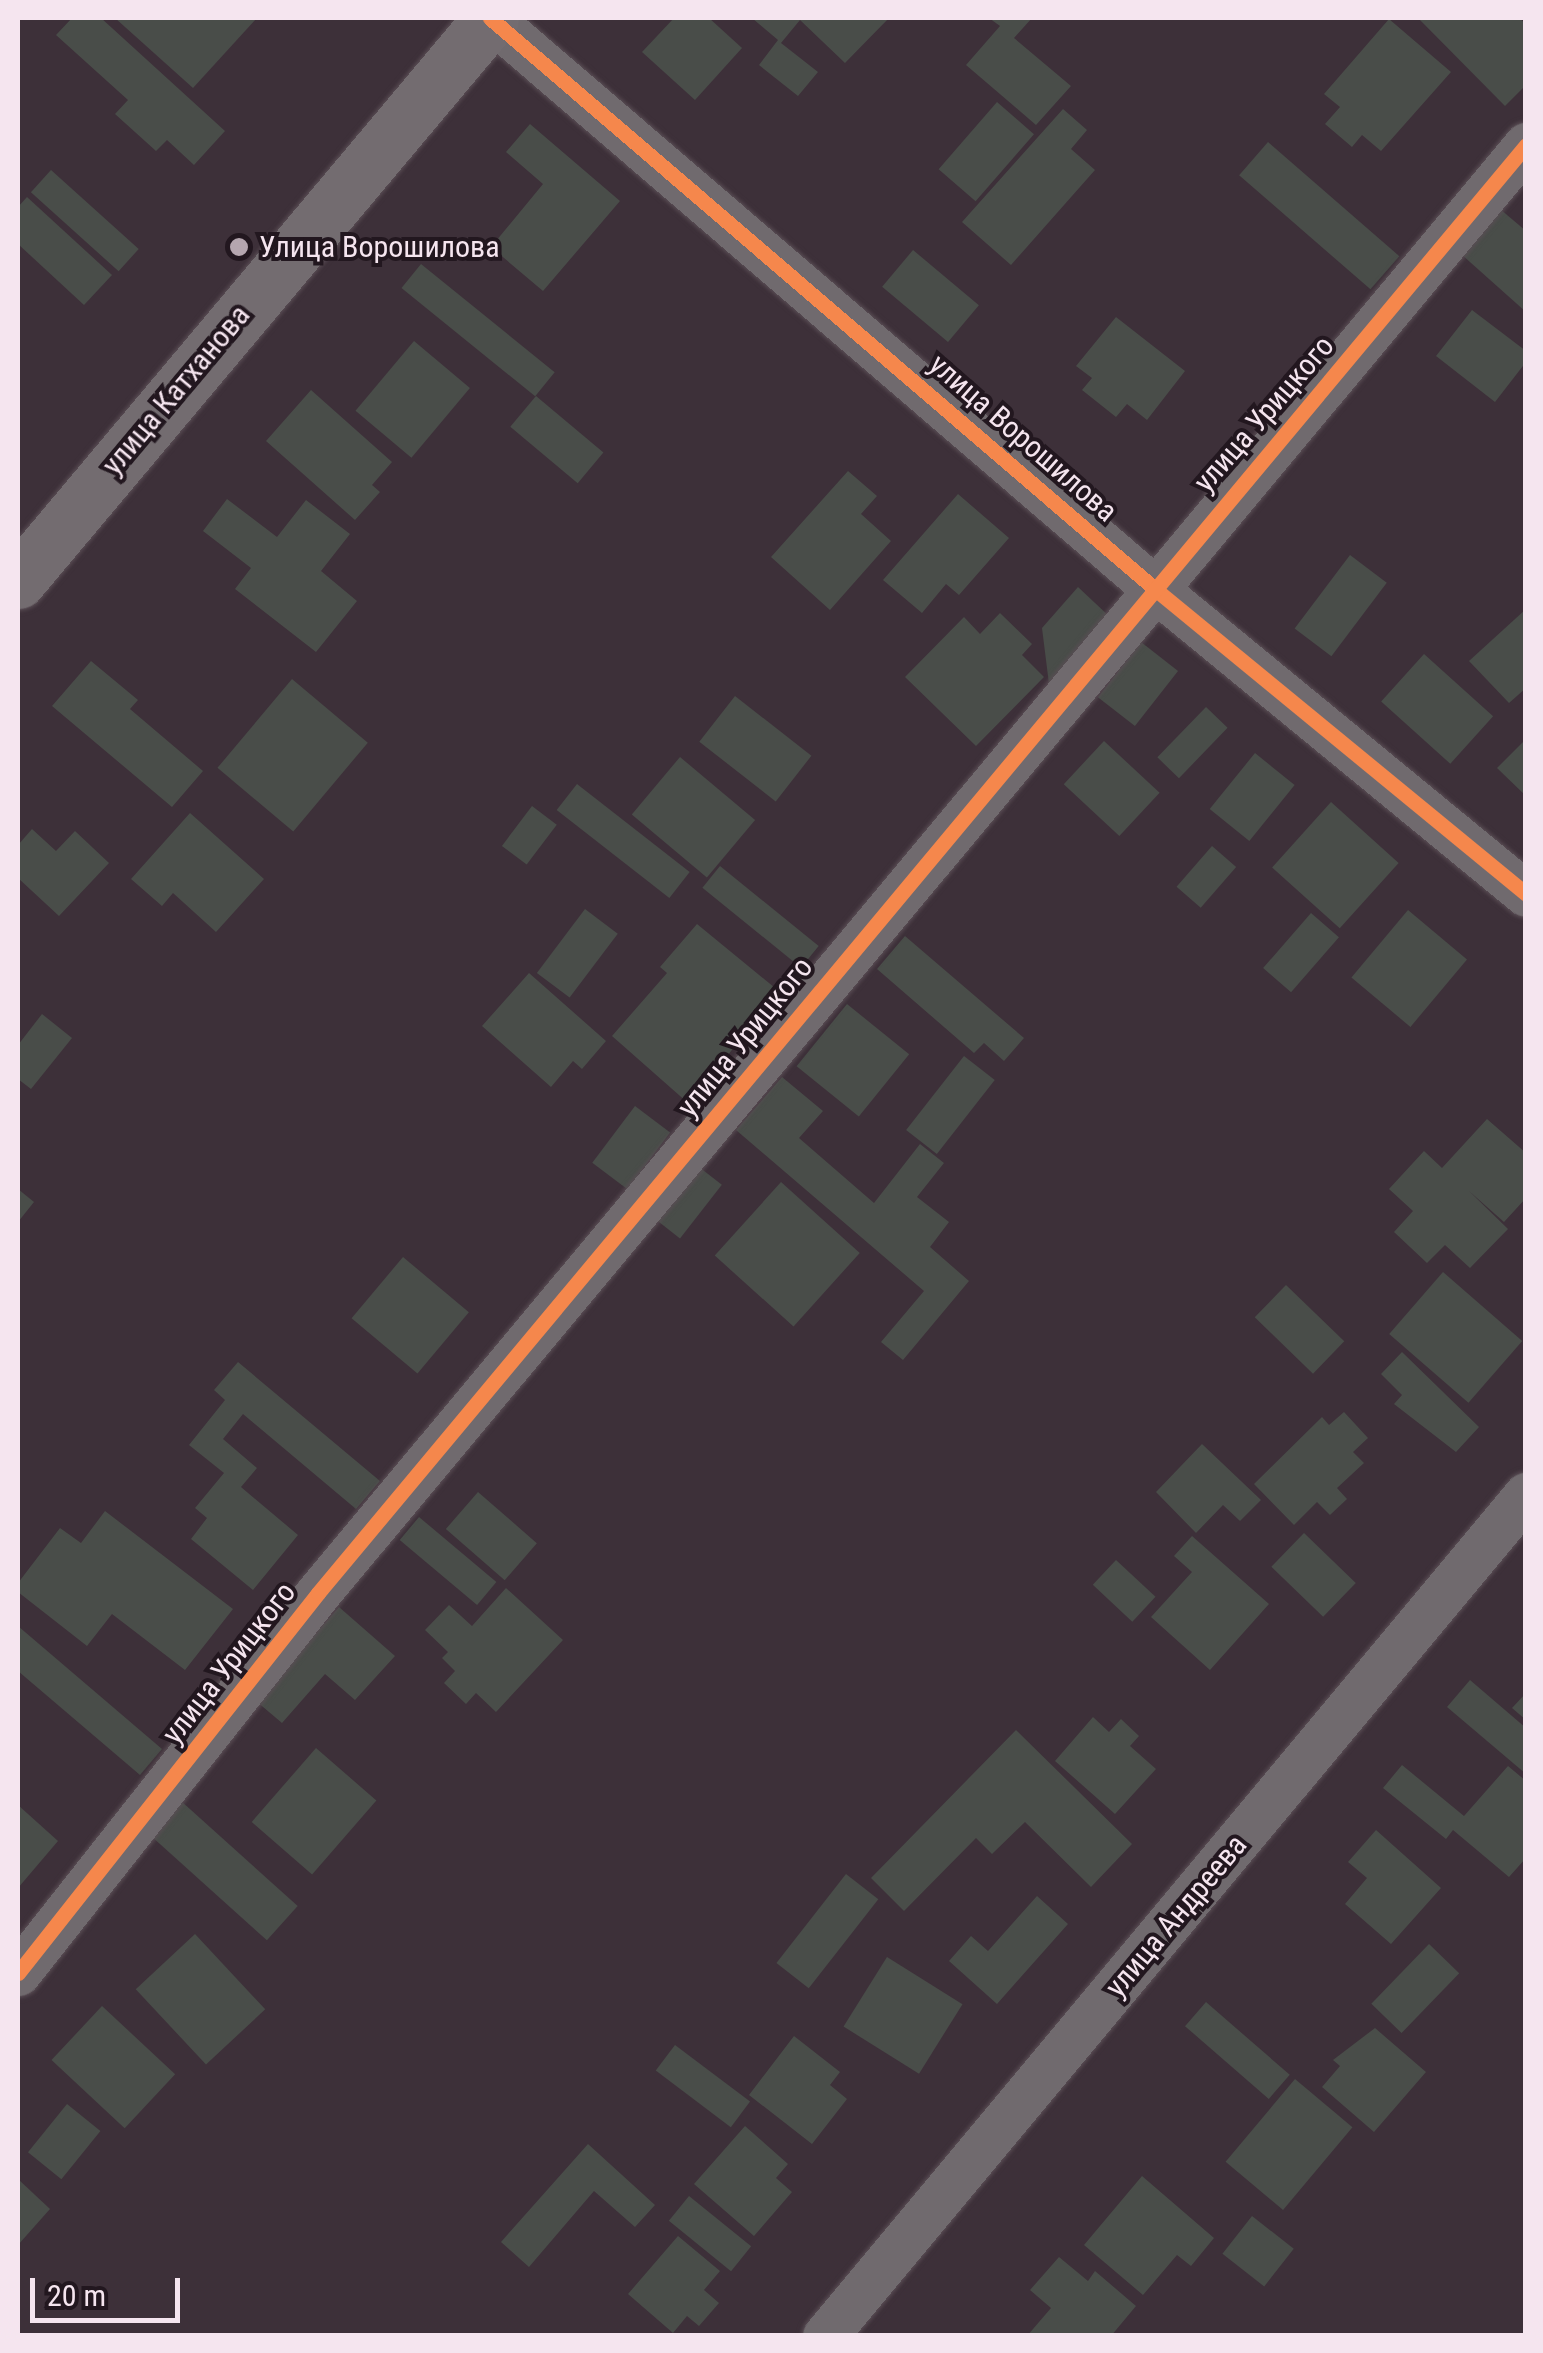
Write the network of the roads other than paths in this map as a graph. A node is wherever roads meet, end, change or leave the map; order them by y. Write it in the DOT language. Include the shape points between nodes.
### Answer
graph roads {
  1 [pos="491,18"];
  2 [pos="1526,145"];
  3 [pos="18,581"];
  4 [pos="1155,589"];
  5 [pos="1526,894"];
  6 [pos="1526,1495"];
  7 [pos="18,1973"];
  8 [pos="824,2336"];
  1 -- 3 [label="street, улица Катханова"];
  1 -- 4 [label="street, улица Ворошилова"];
  2 -- 4 [label="street, улица Урицкого"];
  4 -- 5 [label="street, улица Ворошилова"];
  4 -- 7 [label="street, улица Урицкого" via="318,1593"];
  6 -- 8 [label="street, улица Андреева"];
}
